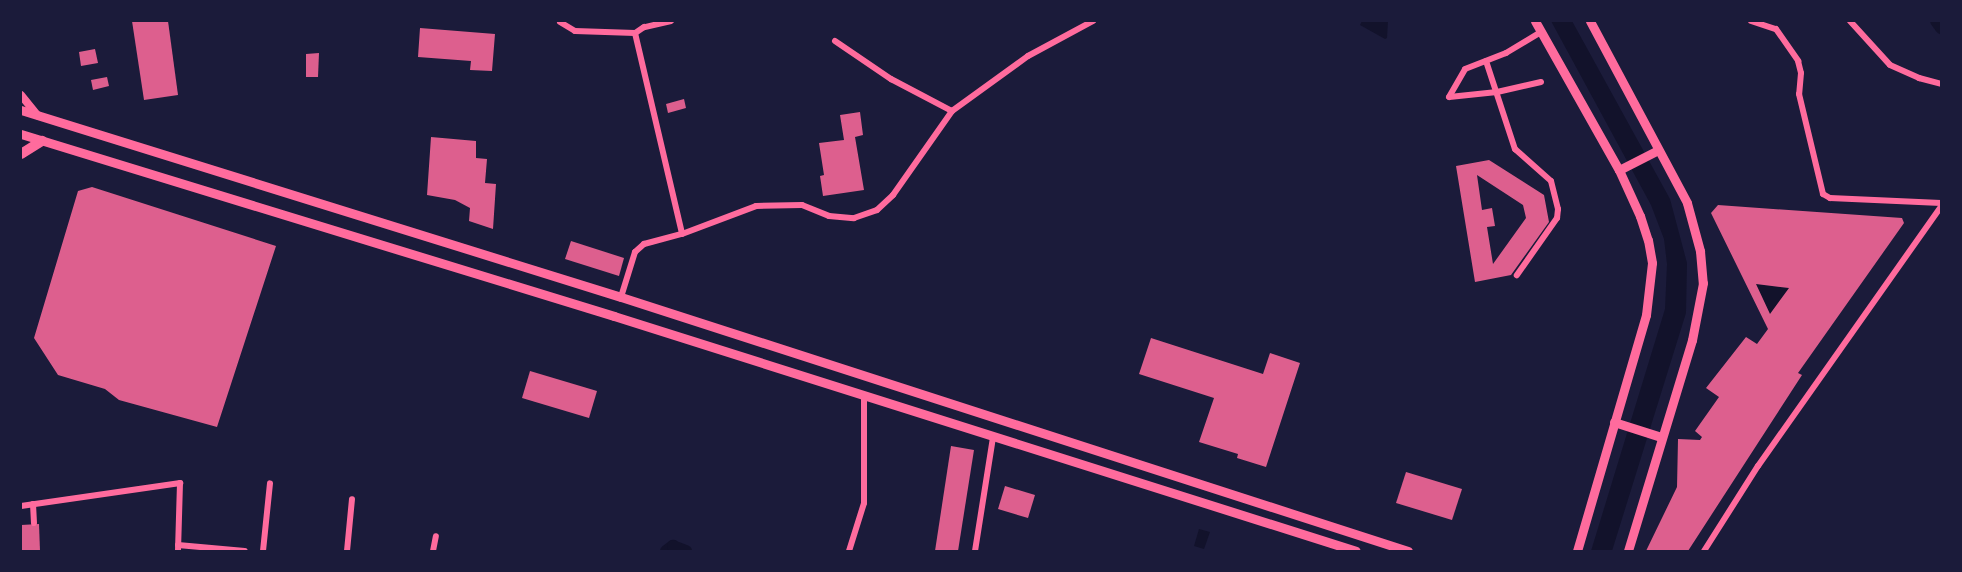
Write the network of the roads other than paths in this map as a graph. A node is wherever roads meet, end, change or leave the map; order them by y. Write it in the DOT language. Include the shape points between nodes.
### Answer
graph roads {
  1 [pos="671,21"];
  2 [pos="1093,21"];
  3 [pos="1535,21"];
  4 [pos="1590,21"];
  5 [pos="1751,21"];
  6 [pos="1851,21"];
  7 [pos="560,22"];
  8 [pos="1541,32"];
  9 [pos="634,33"];
  10 [pos="836,41"];
  11 [pos="1486,61"];
  12 [pos="1541,82"];
  13 [pos="1941,84"];
  14 [pos="1497,92"];
  15 [pos="21,94"];
  16 [pos="21,110"];
  17 [pos="952,111"];
  18 [pos="37,115"];
  19 [pos="21,134"];
  20 [pos="42,141"];
  21 [pos="1655,151"];
  22 [pos="21,154"];
  23 [pos="1623,168"];
  24 [pos="1941,205"];
  25 [pos="682,234"];
  26 [pos="1517,275"];
  27 [pos="621,297"];
  28 [pos="614,316"];
  29 [pos="864,396"];
  30 [pos="998,419"];
  31 [pos="1614,422"];
  32 [pos="1657,435"];
  33 [pos="993,437"];
  34 [pos="270,483"];
  35 [pos="352,499"];
  36 [pos="33,504"];
  37 [pos="21,506"];
  38 [pos="34,523"];
  39 [pos="436,536"];
  40 [pos="178,548"];
  41 [pos="245,551"];
  42 [pos="264,551"];
  43 [pos="347,551"];
  44 [pos="434,551"];
  45 [pos="849,551"];
  46 [pos="975,551"];
  47 [pos="1356,551"];
  48 [pos="1408,551"];
  49 [pos="1577,551"];
  50 [pos="1628,551"];
  51 [pos="1704,551"];
  1 -- 9 [label="street"];
  2 -- 17 [label="street" via="1028,56"];
  3 -- 8 [label="main road"];
  4 -- 21 [label="main road"];
  5 -- 24 [label="street" via="1776,29 1798,61 1799,94 1823,194 1830,198"];
  6 -- 13 [label="street" via="1890,65"];
  7 -- 9 [label="street" via="575,31"];
  8 -- 11 [label="street"];
  8 -- 23 [label="main road"];
  9 -- 25 [label="street"];
  10 -- 17 [label="street" via="891,79"];
  11 -- 14 [label="street"];
  11 -- 14 [label="street" via="1465,69 1449,97"];
  12 -- 14 [label="street"];
  14 -- 26 [label="street" via="1515,149 1551,181 1558,209 1557,218"];
  15 -- 18 [label="main road"];
  16 -- 18 [label="main road"];
  17 -- 25 [label="street" via="893,195 877,210 854,218 830,216 802,205 756,206"];
  18 -- 27 [label="main road"];
  19 -- 20 [label="main road"];
  20 -- 22 [label="highway"];
  20 -- 28 [label="main road"];
  21 -- 23 [label="main road"];
  21 -- 32 [label="main road" via="1687,203 1700,251 1703,282 1692,340"];
  23 -- 31 [label="main road" via="1652,263 1646,315"];
  24 -- 51 [label="street" via="1758,466"];
  25 -- 27 [label="street" via="644,244 636,252"];
  27 -- 28 [label="main road"];
  27 -- 30 [label="main road"];
  28 -- 29 [label="main road"];
  29 -- 33 [label="main road"];
  29 -- 45 [label="street" via="864,502"];
  30 -- 33 [label="main road"];
  30 -- 48 [label="main road"];
  31 -- 32 [label="main road"];
  31 -- 49 [label="main road"];
  32 -- 50 [label="main road"];
  33 -- 46 [label="street"];
  33 -- 47 [label="main road"];
  34 -- 42 [label="street"];
  35 -- 43 [label="street"];
  36 -- 37 [label="street"];
  36 -- 38 [label="street"];
  36 -- 40 [label="street" via="180,483"];
  39 -- 44 [label="street"];
  40 -- 41 [label="street"];
}
